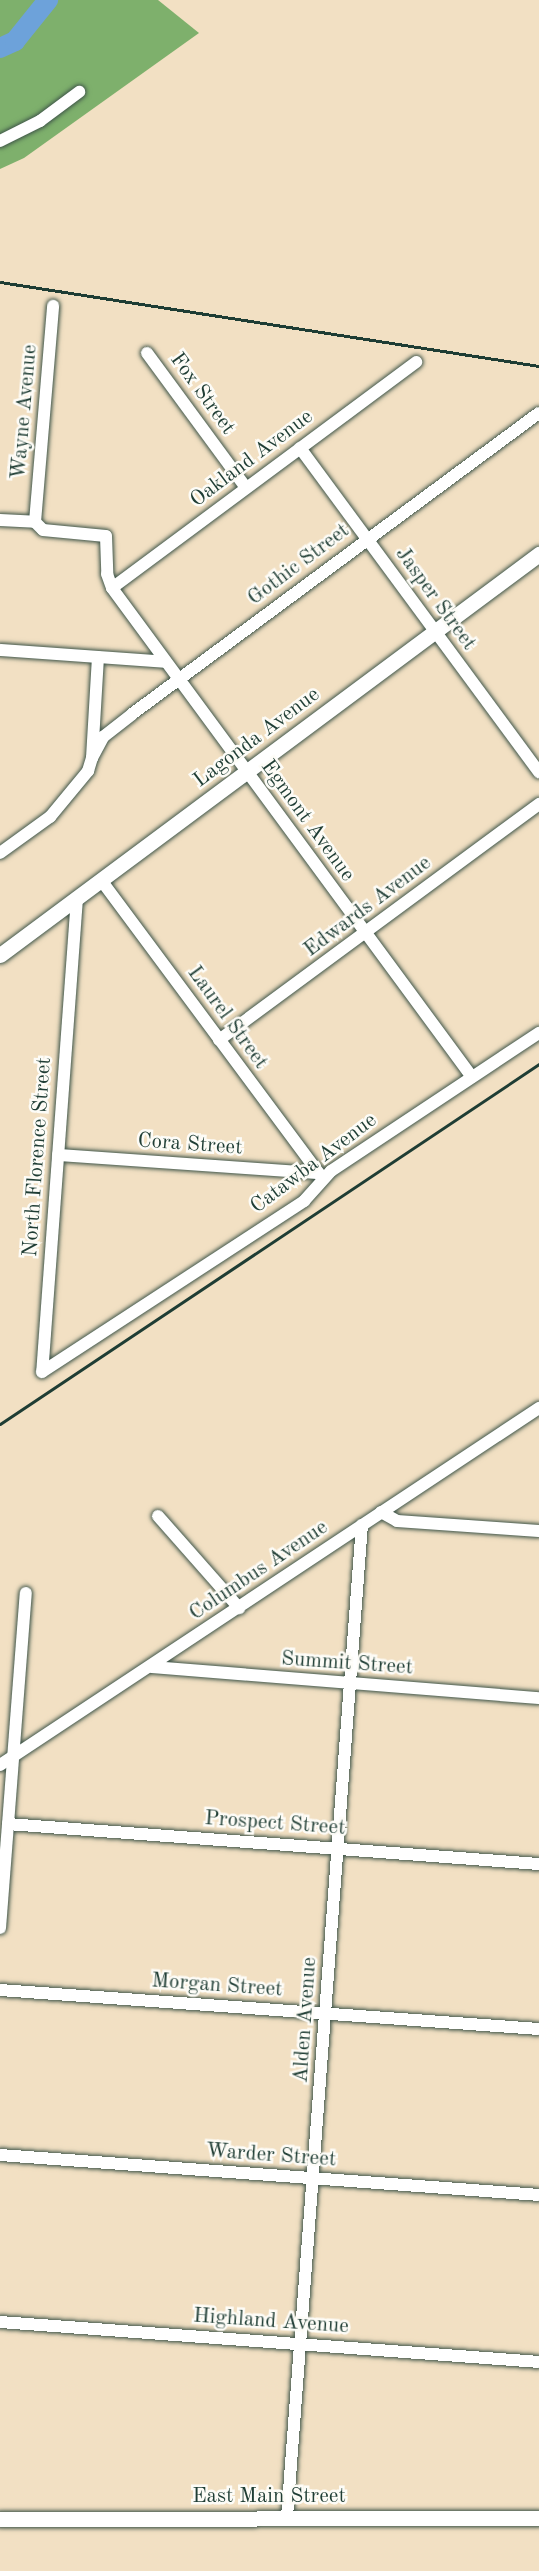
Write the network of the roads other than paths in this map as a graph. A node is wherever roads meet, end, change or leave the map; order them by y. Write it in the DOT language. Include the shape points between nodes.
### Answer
graph roads {
  1 [pos="79,92"];
  2 [pos="0,141"];
  3 [pos="53,306"];
  4 [pos="147,353"];
  5 [pos="416,362"];
  6 [pos="539,413"];
  7 [pos="300,448"];
  8 [pos="246,488"];
  9 [pos="0,519"];
  10 [pos="35,522"];
  11 [pos="366,538"];
  12 [pos="539,554"];
  13 [pos="112,588"];
  14 [pos="435,632"];
  15 [pos="0,650"];
  16 [pos="98,657"];
  17 [pos="166,662"];
  18 [pos="179,679"];
  19 [pos="92,758"];
  20 [pos="246,771"];
  21 [pos="539,772"];
  22 [pos="539,804"];
  23 [pos="0,853"];
  24 [pos="101,880"];
  25 [pos="76,898"];
  26 [pos="366,933"];
  27 [pos="0,955"];
  28 [pos="539,1033"];
  29 [pos="219,1041"];
  30 [pos="472,1077"];
  31 [pos="58,1155"];
  32 [pos="320,1176"];
  33 [pos="81,1347"];
  34 [pos="539,1408"];
  35 [pos="381,1512"];
  36 [pos="158,1516"];
  37 [pos="362,1525"];
  38 [pos="539,1530"];
  39 [pos="26,1593"];
  40 [pos="239,1608"];
  41 [pos="152,1667"];
  42 [pos="350,1683"];
  43 [pos="539,1698"];
  44 [pos="13,1756"];
  45 [pos="0,1765"];
  46 [pos="8,1824"];
  47 [pos="338,1848"];
  48 [pos="539,1864"];
  49 [pos="0,1928"];
  50 [pos="0,1990"];
  51 [pos="326,2014"];
  52 [pos="539,2030"];
  53 [pos="0,2155"];
  54 [pos="313,2178"];
  55 [pos="539,2195"];
  56 [pos="0,2322"];
  57 [pos="300,2344"];
  58 [pos="539,2362"];
  59 [pos="287,2517"];
  60 [pos="539,2518"];
  61 [pos="0,2519"];
  1 -- 2 [label="street" via="40,121"];
  3 -- 10 [label="street, Wayne Avenue"];
  4 -- 8 [label="street, Fox Street"];
  5 -- 7 [label="street, Oakland Avenue"];
  6 -- 11 [label="street, Gothic Street"];
  7 -- 8 [label="street, Oakland Avenue"];
  7 -- 11 [label="street, Jasper Street"];
  8 -- 13 [label="street, Oakland Avenue"];
  9 -- 10 [label="street"];
  10 -- 13 [label="street" via="42,530 106,536 107,574"];
  11 -- 14 [label="street, Jasper Street"];
  11 -- 18 [label="street, Gothic Street"];
  12 -- 14 [label="main road, Lagonda Avenue"];
  13 -- 17 [label="street, Egmont Avenue"];
  14 -- 20 [label="main road, Lagonda Avenue"];
  14 -- 21 [label="street, Jasper Street"];
  15 -- 16 [label="street"];
  16 -- 17 [label="street"];
  16 -- 19 [label="street, Gothic Street"];
  17 -- 18 [label="street, Egmont Avenue"];
  18 -- 19 [label="street, Gothic Street" via="103,737"];
  18 -- 20 [label="street, Egmont Avenue"];
  19 -- 23 [label="street, Gothic Street" via="84,777 65,802"];
  20 -- 24 [label="main road, Lagonda Avenue"];
  20 -- 26 [label="street, Egmont Avenue"];
  22 -- 26 [label="street, Edwards Avenue"];
  24 -- 25 [label="main road, Lagonda Avenue"];
  24 -- 29 [label="street, Laurel Street"];
  25 -- 27 [label="main road, Lagonda Avenue"];
  25 -- 31 [label="street, North Florence Street"];
  26 -- 29 [label="street, Edwards Avenue"];
  26 -- 30 [label="street, Egmont Avenue"];
  28 -- 30 [label="street, Catawba Avenue"];
  29 -- 32 [label="street, Laurel Street"];
  30 -- 32 [label="street, Catawba Avenue"];
  31 -- 32 [label="street, Cora Street"];
  31 -- 33 [label="street, North Florence Street" via="42,1372"];
  32 -- 33 [label="street, Catawba Avenue" via="304,1201"];
  34 -- 35 [label="street, Columbus Avenue"];
  35 -- 37 [label="street, Columbus Avenue"];
  35 -- 38 [label="street" via="397,1521"];
  36 -- 40 [label="street"];
  37 -- 40 [label="street, Columbus Avenue"];
  37 -- 42 [label="street, Alden Avenue"];
  39 -- 44 [label="street"];
  40 -- 41 [label="street, Columbus Avenue"];
  41 -- 42 [label="street, Summit Street"];
  41 -- 44 [label="street, Columbus Avenue"];
  42 -- 43 [label="street, Summit Street"];
  42 -- 47 [label="street, Alden Avenue"];
  44 -- 45 [label="street, Columbus Avenue"];
  44 -- 46 [label="street"];
  46 -- 47 [label="street, Prospect Street"];
  46 -- 49 [label="street"];
  47 -- 48 [label="street, Prospect Street"];
  47 -- 51 [label="street, Alden Avenue"];
  50 -- 51 [label="street, Morgan Street"];
  51 -- 52 [label="street, Morgan Street"];
  51 -- 54 [label="street, Alden Avenue"];
  53 -- 54 [label="street, Warder Street"];
  54 -- 55 [label="street, Warder Street"];
  54 -- 57 [label="street, Alden Avenue"];
  56 -- 57 [label="street, Highland Avenue"];
  57 -- 58 [label="street, Highland Avenue"];
  57 -- 59 [label="street, Alden Avenue"];
  59 -- 60 [label="main road, East Main Street"];
  59 -- 61 [label="main road, East Main Street"];
}
